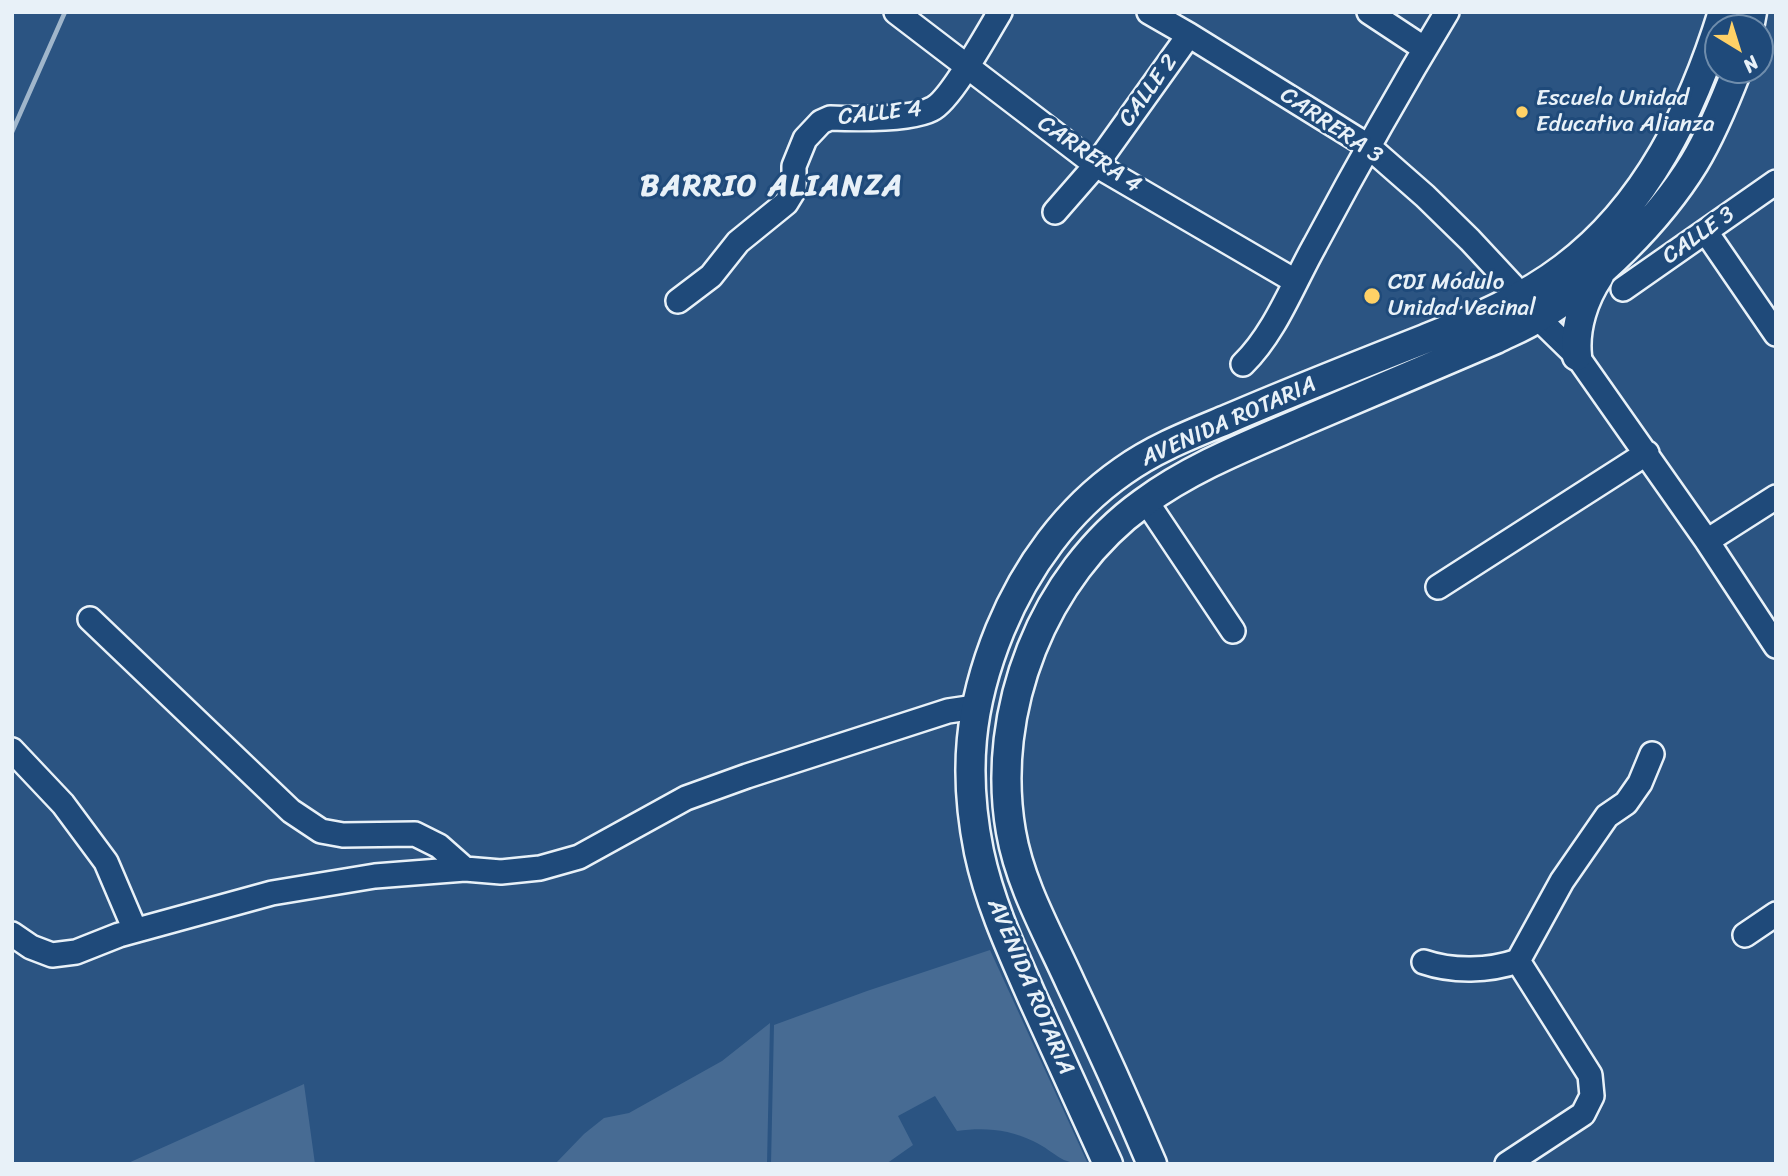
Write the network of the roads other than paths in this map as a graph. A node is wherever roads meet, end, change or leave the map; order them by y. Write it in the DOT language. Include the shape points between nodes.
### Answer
graph roads {
  1 [pos="896,12"];
  2 [pos="1000,12"];
  3 [pos="1149,12"];
  4 [pos="1369,12"];
  5 [pos="1447,12"];
  6 [pos="1723,12"];
  7 [pos="1189,35"];
  8 [pos="1424,49"];
  9 [pos="967,67"];
  10 [pos="1731,84"];
  11 [pos="1368,146"];
  12 [pos="1096,165"];
  13 [pos="1776,183"];
  14 [pos="1055,212"];
  15 [pos="1706,232"];
  16 [pos="1605,268"];
  17 [pos="1295,281"];
  18 [pos="1623,289"];
  19 [pos="678,302"];
  20 [pos="1530,308"];
  21 [pos="1776,334"];
  22 [pos="1577,356"];
  23 [pos="1247,360"];
  24 [pos="1647,453"];
  25 [pos="1776,497"];
  26 [pos="1146,501"];
  27 [pos="1707,541"];
  28 [pos="1438,587"];
  29 [pos="90,620"];
  30 [pos="1233,631"];
  31 [pos="1776,646"];
  32 [pos="975,707"];
  33 [pos="12,750"];
  34 [pos="1651,754"];
  35 [pos="465,869"];
  36 [pos="1776,914"];
  37 [pos="135,930"];
  38 [pos="12,934"];
  39 [pos="1745,935"];
  40 [pos="1518,961"];
  41 [pos="1424,962"];
  42 [pos="1108,1164"];
  43 [pos="1152,1164"];
  44 [pos="1507,1164"];
  1 -- 9 [label="street, CARRERA 4"];
  2 -- 9 [label="street, CALLE 4"];
  3 -- 7 [label="street, CARRERA 3"];
  4 -- 8 [label="street"];
  5 -- 8 [label="street"];
  6 -- 20 [label="main road, AVENIDA ROTARIA" via="1704,70 1668,148 1639,190"];
  7 -- 11 [label="street, CARRERA 3"];
  7 -- 12 [label="street, CALLE 2"];
  8 -- 11 [label="street"];
  9 -- 12 [label="street, CARRERA 4"];
  9 -- 19 [label="street, CALLE 4" via="935,108 915,115 821,122 805,139 794,166 794,190 786,203 738,242 711,276"];
  10 -- 16 [label="main road, AVENIDA ROTARIA" via="1680,184"];
  11 -- 17 [label="street"];
  11 -- 20 [label="street, CARRERA 3" via="1461,231"];
  12 -- 14 [label="street, CALLE 2"];
  12 -- 17 [label="street, CARRERA 4"];
  13 -- 15 [label="street, CALLE 3"];
  15 -- 18 [label="street, CALLE 3"];
  15 -- 21 [label="street"];
  16 -- 20 [label="main road, AVENIDA ROTARIA"];
  16 -- 22 [label="main road" via="1584,306"];
  17 -- 23 [label="street"];
  20 -- 22 [label="street, CARRERA 3"];
  20 -- 26 [label="main road, AVENIDA ROTARIA" via="1496,339 1230,453"];
  20 -- 32 [label="main road, AVENIDA ROTARIA" via="1160,448 1121,472 1046,545 1023,581 987,661"];
  22 -- 24 [label="street, CARRERA 3"];
  24 -- 27 [label="street, CARRERA 3"];
  24 -- 28 [label="street"];
  25 -- 27 [label="street"];
  26 -- 30 [label="street"];
  26 -- 43 [label="main road, AVENIDA ROTARIA" via="1083,561 1051,605 1023,673 1007,746 1011,831 1021,869"];
  27 -- 31 [label="street, CARRERA 3"];
  29 -- 35 [label="street" via="291,811 321,831 415,834 439,846"];
  32 -- 35 [label="street" via="948,711 687,798 579,857 540,868"];
  32 -- 42 [label="main road, AVENIDA ROTARIA" via="969,781 988,886 999,923"];
  33 -- 37 [label="street" via="63,804 106,862"];
  34 -- 40 [label="street" via="1640,783 1626,803 1607,816 1562,881"];
  35 -- 37 [label="street" via="375,876 272,893"];
  36 -- 39 [label="street"];
  37 -- 38 [label="street" via="76,952 52,955"];
  40 -- 41 [label="street" via="1461,969"];
  40 -- 44 [label="street" via="1590,1075 1592,1096 1583,1114"];
}
